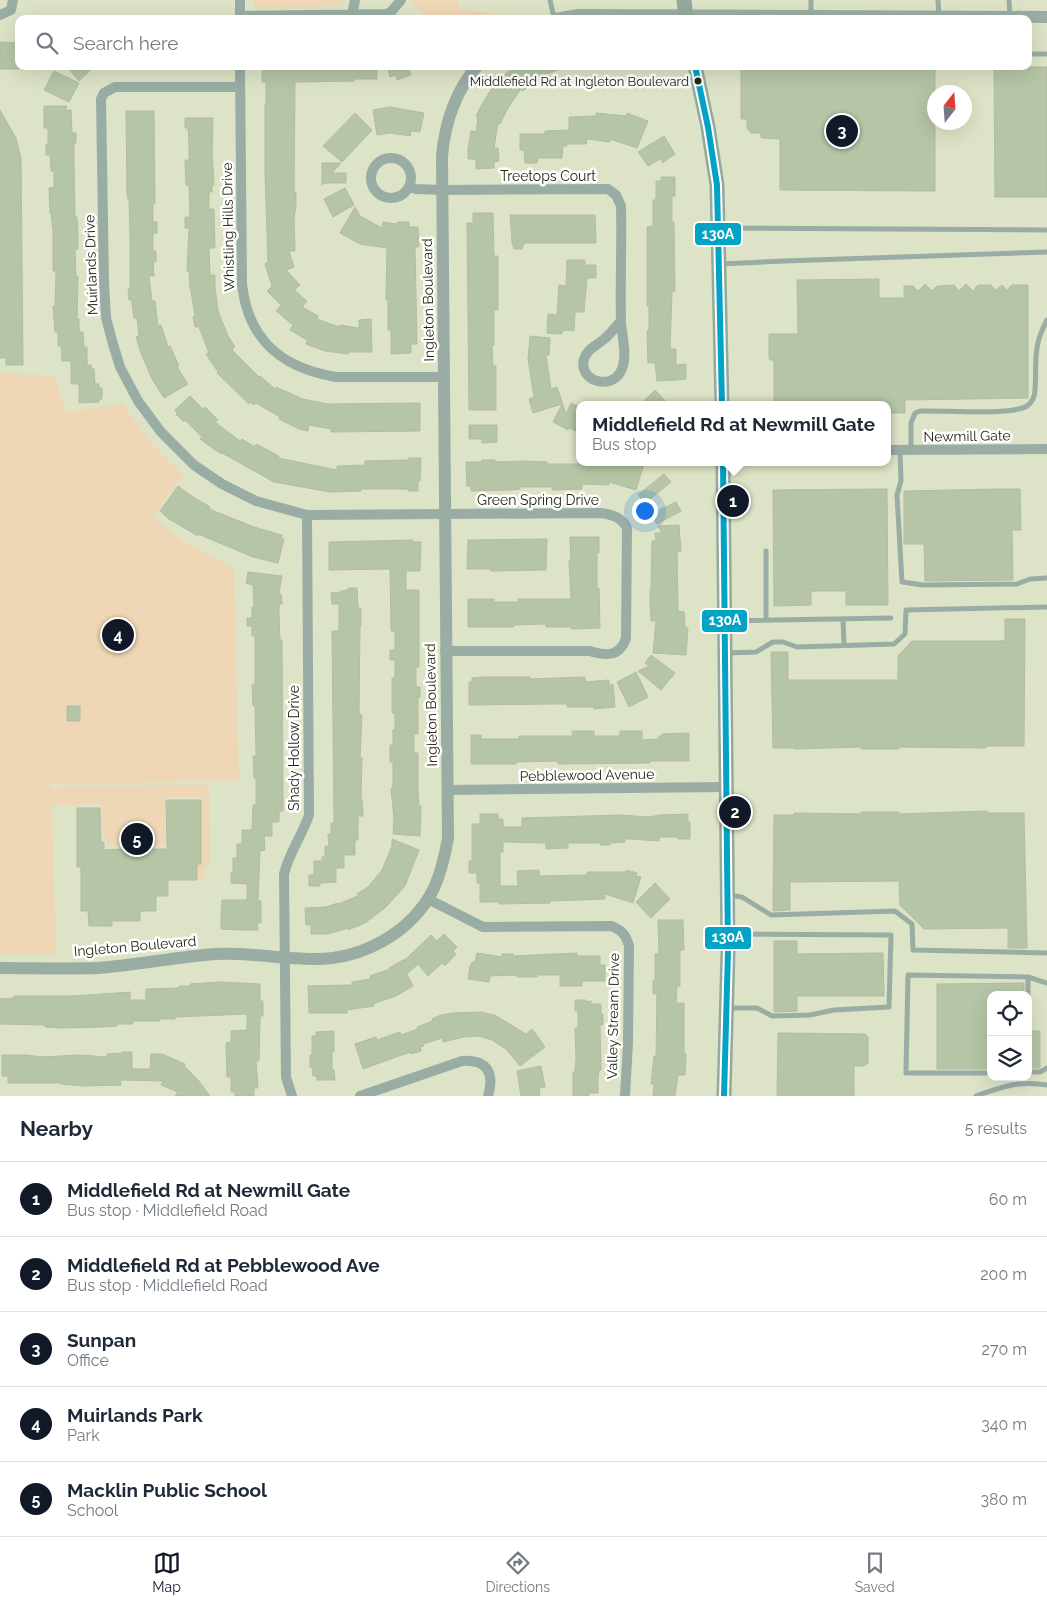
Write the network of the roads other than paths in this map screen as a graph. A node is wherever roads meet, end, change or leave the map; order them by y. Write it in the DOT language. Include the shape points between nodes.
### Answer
graph roads {
  1 [pos="13,0"];
  2 [pos="240,0"];
  3 [pos="355,0"];
  4 [pos="401,0"];
  5 [pos="550,0"];
  6 [pos="684,0"];
  7 [pos="811,0"];
  8 [pos="938,0"];
  9 [pos="1009,0"];
  10 [pos="240,15"];
  11 [pos="352,15"];
  12 [pos="553,15"];
  13 [pos="686,15"];
  14 [pos="811,15"];
  15 [pos="939,15"];
  16 [pos="1010,15"];
  17 [pos="0,16"];
  18 [pos="1032,17"];
  19 [pos="1047,17"];
  20 [pos="1032,54"];
  21 [pos="1047,54"];
  22 [pos="240,70"];
  23 [pos="474,70"];
  24 [pos="696,70"];
  25 [pos="240,87"];
  26 [pos="409,186"];
  27 [pos="442,190"];
  28 [pos="719,228"];
  29 [pos="1047,230"];
  30 [pos="1047,252"];
  31 [pos="719,264"];
  32 [pos="1047,320"];
  33 [pos="621,321"];
  34 [pos="444,377"];
  35 [pos="722,401"];
  36 [pos="1047,449"];
  37 [pos="891,450"];
  38 [pos="900,450"];
  39 [pos="911,450"];
  40 [pos="723,466"];
  41 [pos="308,514"];
  42 [pos="444,514"];
  43 [pos="766,551"];
  44 [pos="1047,578"];
  45 [pos="1047,606"];
  46 [pos="891,618"];
  47 [pos="766,620"];
  48 [pos="843,620"];
  49 [pos="725,622"];
  50 [pos="844,646"];
  51 [pos="445,651"];
  52 [pos="725,654"];
  53 [pos="726,787"];
  54 [pos="447,790"];
  55 [pos="728,896"];
  56 [pos="428,899"];
  57 [pos="728,934"];
  58 [pos="1047,953"];
  59 [pos="285,958"];
  60 [pos="0,968"];
  61 [pos="1028,977"];
  62 [pos="1047,983"];
  63 [pos="1028,991"];
  64 [pos="727,1008"];
  65 [pos="1047,1068"];
  66 [pos="987,1072"];
  67 [pos="1032,1072"];
  68 [pos="1047,1085"];
  69 [pos="992,1090"];
  70 [pos="292,1096"];
  71 [pos="360,1096"];
  72 [pos="488,1096"];
  73 [pos="625,1096"];
  74 [pos="724,1096"];
  75 [pos="976,1096"];
  76 [pos="995,1096"];
  1 -- 17 [label="street" via="11,10"];
  2 -- 10 [label="street"];
  3 -- 11 [label="street"];
  4 -- 11 [label="street" via="386,14"];
  5 -- 12 [label="lane"];
  6 -- 13 [label="main road"];
  7 -- 14 [label="lane"];
  8 -- 15 [label="lane"];
  9 -- 16 [label="lane"];
  18 -- 19 [label="street"];
  20 -- 21 [label="lane"];
  22 -- 25 [label="street, Whistling Hills Drive"];
  23 -- 27 [label="street, Ingleton Boulevard" via="456,98 448,120 442,156"];
  24 -- 28 [label="main road" via="712,146"];
  25 -- 34 [label="street, Whistling Hills Drive" via="242,284 249,316 258,333 290,364 318,374 336,377"];
  25 -- 41 [label="street, Muirlands Drive" via="115,87 104,93 101,99 106,318 130,388 154,424 180,452 206,474 235,491 256,501"];
  26 -- 27 [label="street" via="416,190"];
  27 -- 33 [label="street, Treetops Court" via="608,189 616,195 621,206"];
  27 -- 34 [label="street, Ingleton Boulevard"];
  28 -- 29 [label="lane"];
  28 -- 31 [label="main road"];
  30 -- 31 [label="lane"];
  31 -- 35 [label="main road"];
  32 -- 39 [label="lane" via="1036,346 1035,392 1030,404 1025,408 1005,411 920,411 915,413 912,423"];
  33 -- 33 [label="street, Treetops Court" via="584,358 587,374 594,380 610,382 620,373 624,357"];
  34 -- 42 [label="street, Ingleton Boulevard"];
  36 -- 39 [label="street, Newmill Gate"];
  37 -- 38 [label="street, Newmill Gate"];
  38 -- 39 [label="street, Newmill Gate"];
  38 -- 44 [label="lane" via="902,480 897,495 902,582 923,585 1017,584"];
  40 -- 49 [label="main road"];
  41 -- 42 [label="street, Muirlands Drive"];
  41 -- 59 [label="street, Shady Hollow Drive" via="308,815 284,874"];
  42 -- 51 [label="street, Ingleton Boulevard"];
  42 -- 51 [label="street, Green Spring Drive" via="609,514 624,522 627,533 626,638 617,651 600,654 590,651"];
  43 -- 47 [label="lane"];
  45 -- 50 [label="lane" via="906,610 905,634 894,644"];
  46 -- 48 [label="lane"];
  47 -- 48 [label="lane"];
  47 -- 49 [label="lane"];
  48 -- 50 [label="lane"];
  49 -- 52 [label="main road"];
  50 -- 52 [label="lane" via="797,647 773,642 756,652"];
  51 -- 54 [label="street, Ingleton Boulevard"];
  52 -- 53 [label="main road"];
  53 -- 54 [label="street, Pebblewood Avenue"];
  53 -- 55 [label="main road"];
  54 -- 56 [label="street, Ingleton Boulevard" via="448,838"];
  55 -- 57 [label="main road"];
  55 -- 58 [label="lane" via="742,896 771,915 895,911 912,924 913,950"];
  56 -- 59 [label="street, Ingleton Boulevard" via="408,922 370,948 335,958"];
  56 -- 73 [label="street, Valley Stream Drive" via="483,927 611,926 620,929 629,946"];
  57 -- 64 [label="main road"];
  57 -- 64 [label="lane" via="890,934 890,944 889,1007 772,1016 757,1008"];
  59 -- 60 [label="street, Ingleton Boulevard" via="223,954 98,968"];
  59 -- 70 [label="street, Shady Hollow Drive" via="286,1077"];
  61 -- 62 [label="lane"];
  61 -- 63 [label="lane"];
  61 -- 66 [label="lane" via="908,976 906,1073"];
  64 -- 74 [label="main road"];
  65 -- 67 [label="lane"];
  68 -- 69 [label="lane" via="1034,1082 1008,1084"];
  69 -- 75 [label="lane"];
  69 -- 76 [label="lane"];
  71 -- 72 [label="street" via="462,1061 478,1062 489,1072"];
}
